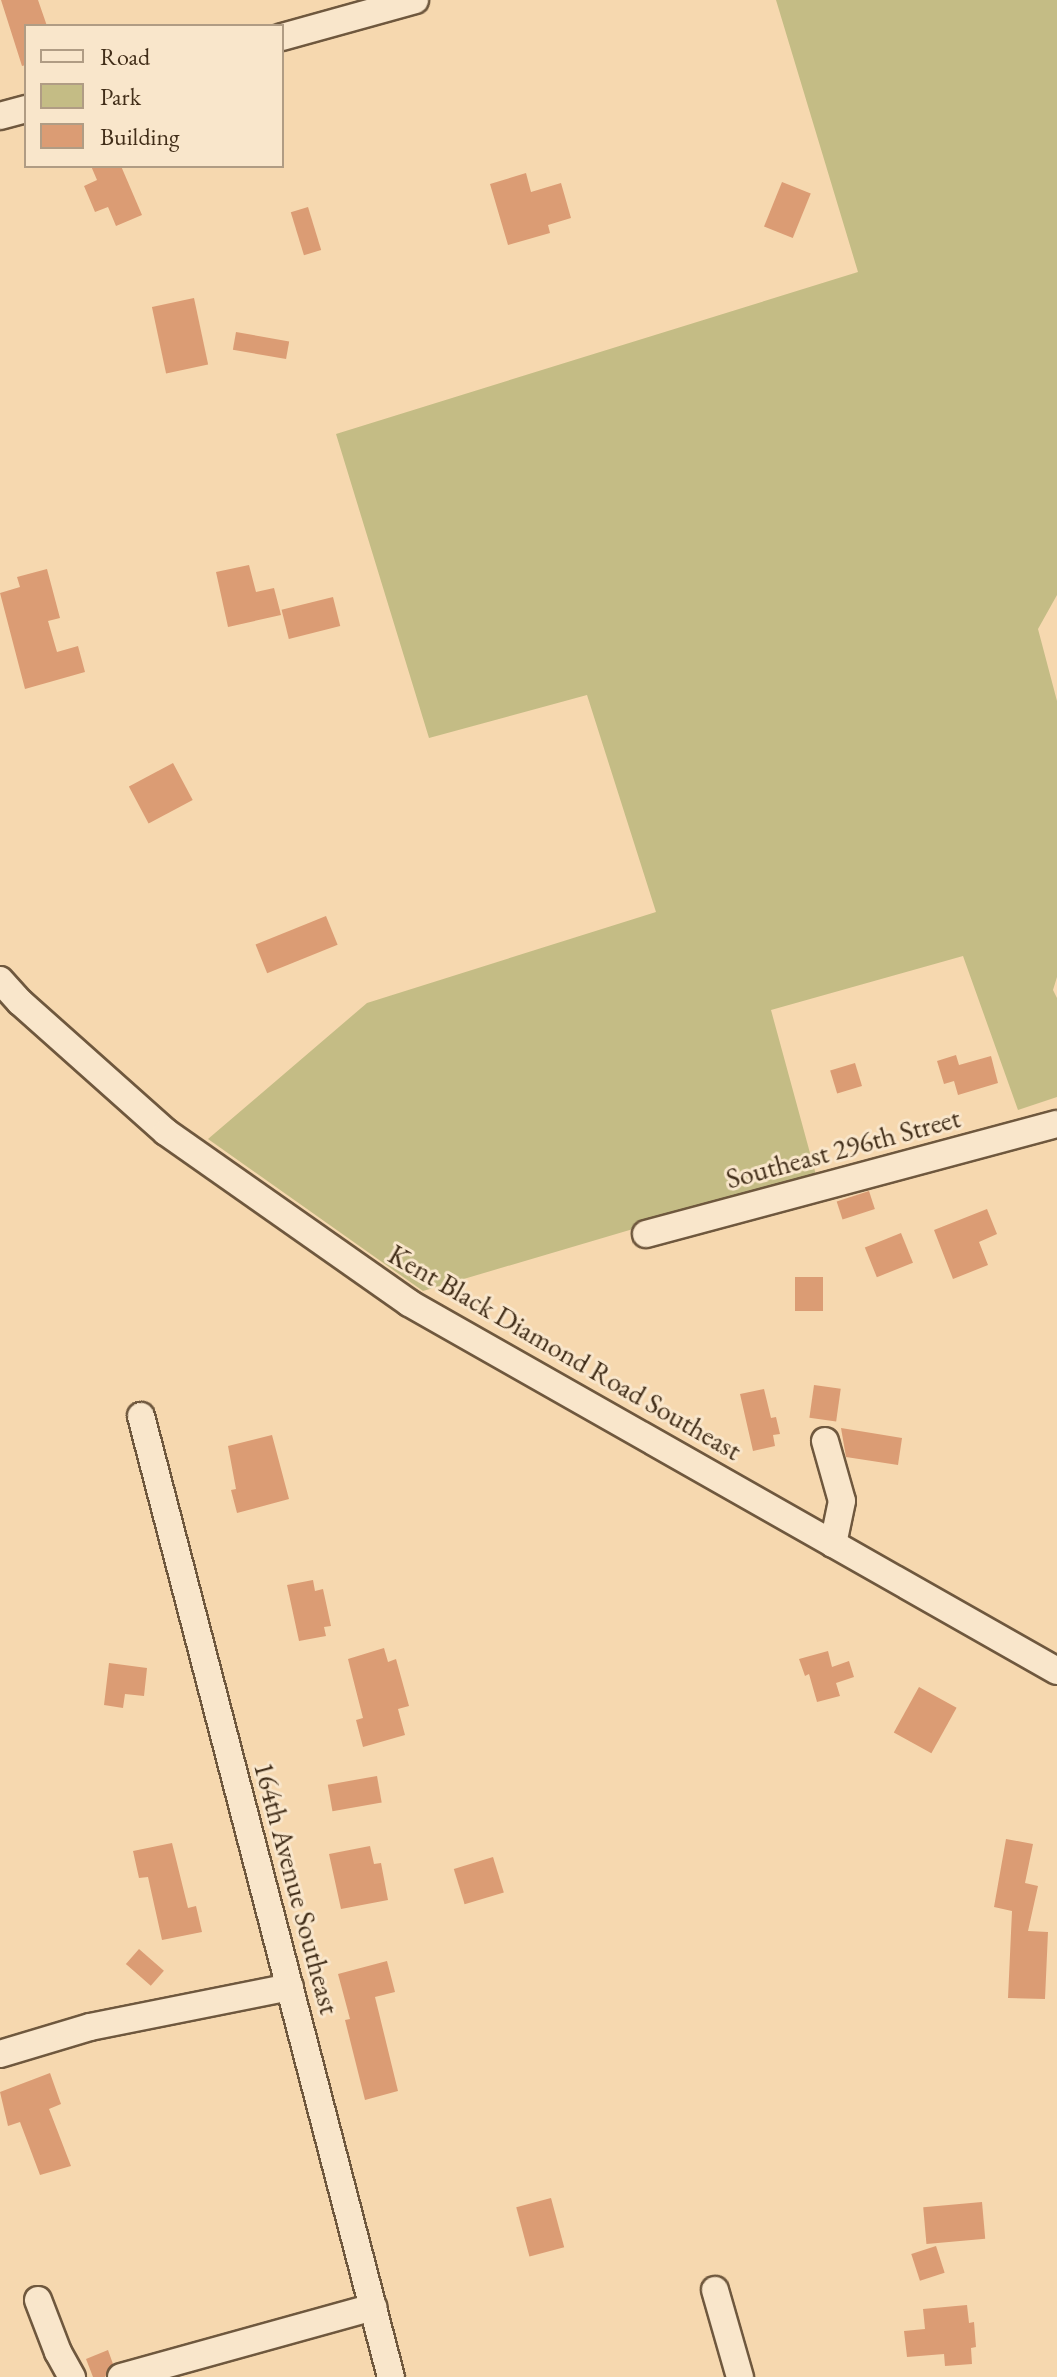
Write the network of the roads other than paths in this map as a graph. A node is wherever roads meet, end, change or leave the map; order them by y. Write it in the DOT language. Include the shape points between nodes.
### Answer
graph roads {
  1 [pos="415,0"];
  2 [pos="284,36"];
  3 [pos="24,110"];
  4 [pos="0,116"];
  5 [pos="0,980"];
  6 [pos="1057,1124"];
  7 [pos="646,1234"];
  8 [pos="141,1416"];
  9 [pos="825,1441"];
  10 [pos="833,1544"];
  11 [pos="1057,1671"];
  12 [pos="290,1987"];
  13 [pos="0,2054"];
  14 [pos="715,2290"];
  15 [pos="38,2300"];
  16 [pos="373,2307"];
  17 [pos="72,2377"];
  18 [pos="121,2377"];
  19 [pos="391,2377"];
  20 [pos="740,2377"];
  1 -- 2 [label="street"];
  3 -- 4 [label="street"];
  5 -- 10 [label="street, Kent Black Diamond Road Southeast" via="166,1132 409,1303"];
  6 -- 7 [label="street, Southeast 296th Street"];
  8 -- 12 [label="street, 164th Avenue Southeast"];
  9 -- 10 [label="street" via="842,1501"];
  10 -- 11 [label="street, Kent Black Diamond Road Southeast"];
  12 -- 13 [label="street" via="90,2027"];
  12 -- 16 [label="street, 164th Avenue Southeast"];
  14 -- 20 [label="street"];
  15 -- 17 [label="street"];
  16 -- 18 [label="street"];
  16 -- 19 [label="street, 164th Avenue Southeast"];
}
